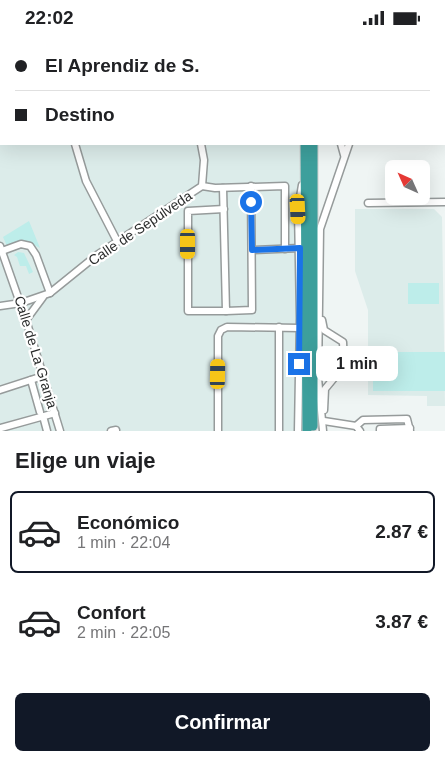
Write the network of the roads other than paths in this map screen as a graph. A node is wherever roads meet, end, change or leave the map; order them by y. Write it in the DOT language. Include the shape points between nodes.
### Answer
graph roads {
  1 [pos="76,145"];
  2 [pos="201,145"];
  3 [pos="305,145"];
  4 [pos="313,145"];
  5 [pos="341,145"];
  6 [pos="349,145"];
  7 [pos="344,155"];
  8 [pos="306,166"];
  9 [pos="202,186"];
  10 [pos="251,186"];
  11 [pos="223,188"];
  12 [pos="313,188"];
  13 [pos="445,202"];
  14 [pos="368,203"];
  15 [pos="224,209"];
  16 [pos="320,229"];
  17 [pos="117,241"];
  18 [pos="1,248"];
  19 [pos="300,248"];
  20 [pos="285,249"];
  21 [pos="252,250"];
  22 [pos="47,295"];
  23 [pos="21,303"];
  24 [pos="0,306"];
  25 [pos="226,311"];
  26 [pos="319,311"];
  27 [pos="26,320"];
  28 [pos="278,327"];
  29 [pos="300,328"];
  30 [pos="299,364"];
  31 [pos="43,376"];
  32 [pos="31,380"];
  33 [pos="0,390"];
  34 [pos="306,400"];
  35 [pos="55,413"];
  36 [pos="42,415"];
  37 [pos="324,421"];
  38 [pos="358,428"];
  39 [pos="1,429"];
  40 [pos="410,429"];
  41 [pos="297,430"];
  42 [pos="47,431"];
  43 [pos="60,431"];
  44 [pos="218,431"];
  45 [pos="279,431"];
  46 [pos="307,431"];
  47 [pos="313,431"];
  48 [pos="323,431"];
  49 [pos="380,431"];
  1 -- 17 [label="street" via="86,181"];
  2 -- 9 [label="street, Calle de Sepúlveda" via="204,160"];
  3 -- 8 [label="highway"];
  4 -- 12 [label="highway"];
  5 -- 7 [label="street"];
  6 -- 7 [label="street"];
  7 -- 16 [label="street"];
  8 -- 19 [label="street" via="298,209"];
  8 -- 34 [label="highway"];
  9 -- 11 [label="street"];
  9 -- 17 [label="street, Calle de Sepúlveda"];
  10 -- 11 [label="street"];
  10 -- 20 [label="street" via="285,186"];
  10 -- 21 [label="street"];
  11 -- 15 [label="street"];
  12 -- 16 [label="highway"];
  12 -- 47 [label="highway"];
  13 -- 14 [label="street"];
  15 -- 25 [label="street"];
  15 -- 25 [label="street" via="188,211 188,311"];
  16 -- 26 [label="street"];
  17 -- 22 [label="street, Calle de Sepúlveda"];
  18 -- 22 [label="street" via="21,244 30,246 36,255"];
  18 -- 23 [label="street, Calle de La Granja"];
  19 -- 20 [label="street"];
  19 -- 29 [label="street"];
  20 -- 21 [label="street"];
  21 -- 25 [label="street" via="252,310"];
  22 -- 23 [label="street, Calle de Sepúlveda"];
  22 -- 27 [label="street, Calle de Sepúlveda"];
  23 -- 24 [label="street, Calle de Sepúlveda"];
  23 -- 27 [label="street, Calle de La Granja"];
  26 -- 37 [label="street" via="324,331 343,342 344,366 325,389"];
  26 -- 48 [label="street" via="318,378"];
  27 -- 31 [label="street, Calle de La Granja"];
  28 -- 29 [label="street"];
  28 -- 44 [label="street" via="227,327 221,330 218,337"];
  28 -- 45 [label="street"];
  29 -- 30 [label="street"];
  30 -- 34 [label="street"];
  30 -- 41 [label="street"];
  31 -- 32 [label="street"];
  31 -- 35 [label="street, Calle de La Granja"];
  32 -- 33 [label="street"];
  32 -- 36 [label="street"];
  34 -- 46 [label="highway"];
  35 -- 36 [label="street"];
  35 -- 43 [label="street, Calle de La Granja"];
  36 -- 39 [label="street"];
  36 -- 42 [label="street"];
  37 -- 38 [label="street"];
  37 -- 48 [label="street"];
  38 -- 40 [label="street" via="363,420 408,419"];
  40 -- 49 [label="street"];
}
